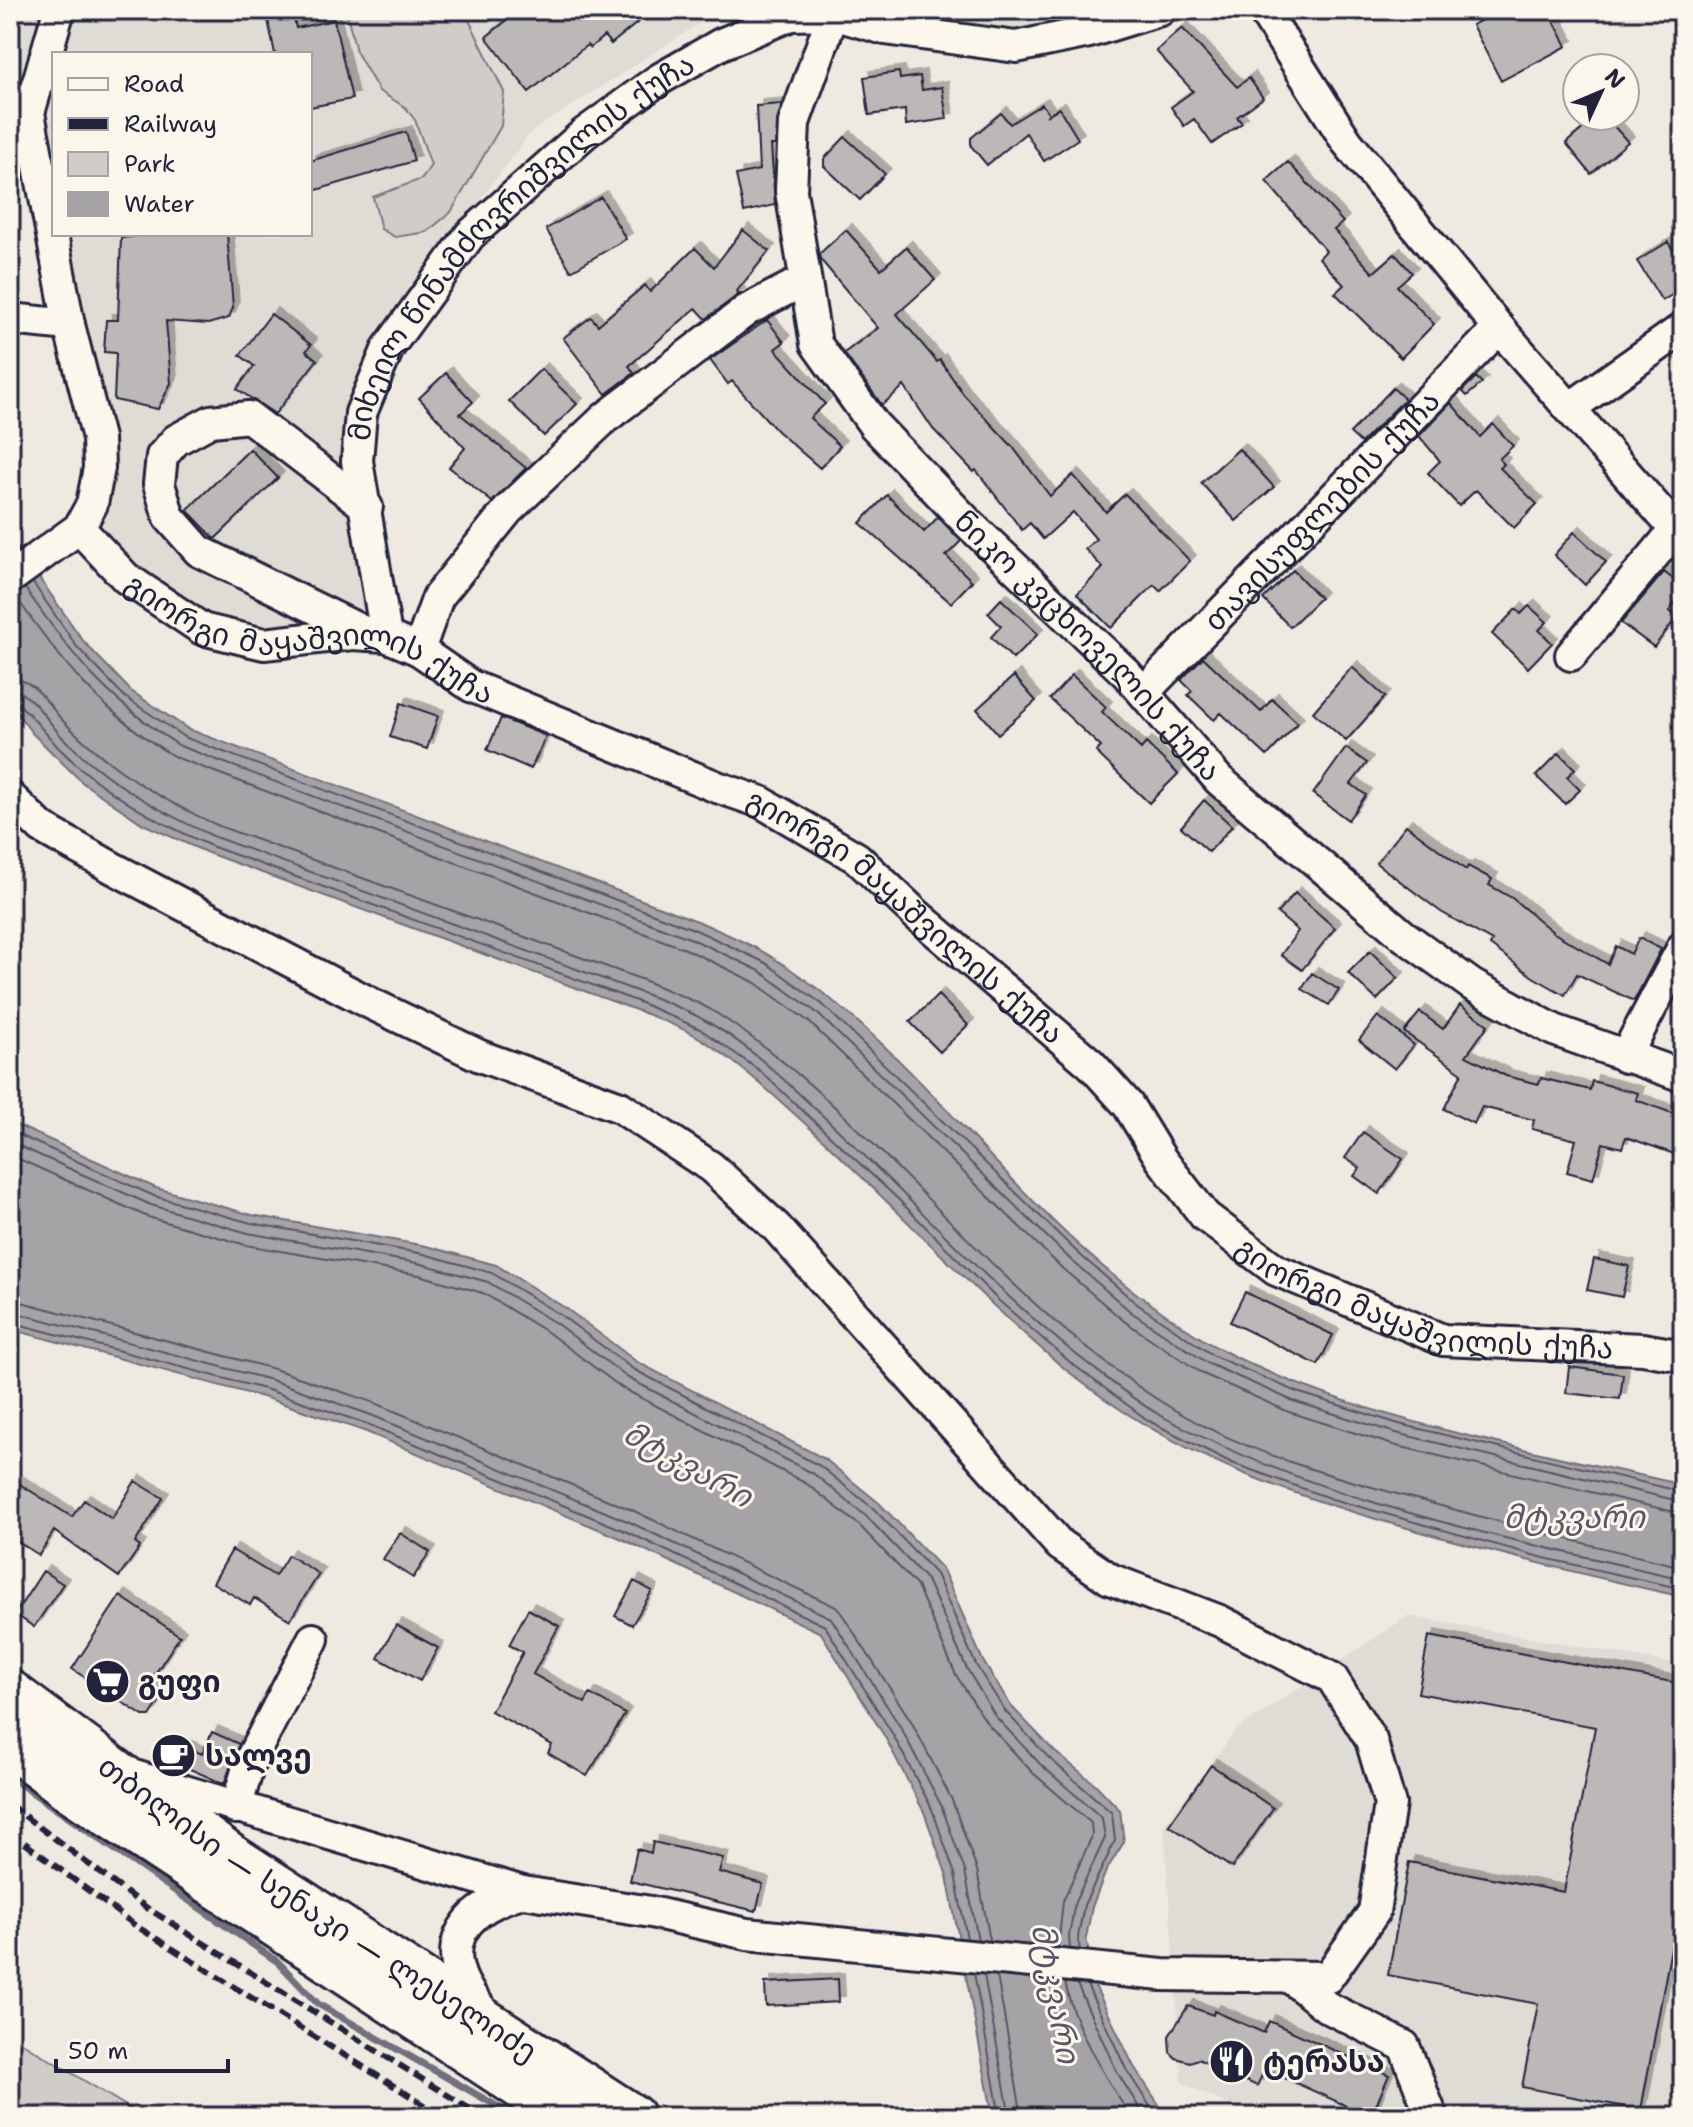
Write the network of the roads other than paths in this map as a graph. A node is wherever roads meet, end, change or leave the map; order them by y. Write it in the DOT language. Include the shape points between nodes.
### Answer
graph roads {
  1 [pos="59,10"];
  2 [pos="1160,10"];
  3 [pos="1263,10"];
  4 [pos="831,12"];
  5 [pos="52,235"];
  6 [pos="52,236"];
  7 [pos="803,281"];
  8 [pos="10,319"];
  9 [pos="69,325"];
  10 [pos="1499,328"];
  11 [pos="1683,328"];
  12 [pos="1570,408"];
  13 [pos="367,507"];
  14 [pos="1676,520"];
  15 [pos="79,528"];
  16 [pos="10,578"];
  17 [pos="378,635"];
  18 [pos="419,650"];
  19 [pos="1571,655"];
  20 [pos="1144,692"];
  21 [pos="10,797"];
  22 [pos="1683,947"];
  23 [pos="1625,1057"];
  24 [pos="1683,1076"];
  25 [pos="1683,1356"];
  26 [pos="313,1639"];
  27 [pos="10,1693"];
  28 [pos="10,1744"];
  29 [pos="103,1763"];
  30 [pos="236,1808"];
  31 [pos="523,1892"];
  32 [pos="1292,1979"];
  33 [pos="499,2031"];
  34 [pos="567,2117"];
  35 [pos="632,2117"];
  36 [pos="1432,2117"];
  1 -- 5 [label="street" via="29,113"];
  2 -- 4 [label="street, მიხეილ წინამძღვრიშვილის ქუჩა" via="1016,47 885,29"];
  3 -- 10 [label="street" via="1347,142"];
  4 -- 7 [label="street, ნიკო კვცხოველის ქუჩა" via="794,123 791,191"];
  4 -- 13 [label="street, მიხეილ წინამძღვრიშვილის ქუჩა" via="791,15 721,44 658,80 574,141 470,235 388,348 361,413 357,461"];
  6 -- 9 [label="street"];
  7 -- 18 [label="street" via="747,310 605,418 519,500 438,597"];
  7 -- 20 [label="street, ნიკო კვცხოველის ქუჩა" via="816,344 874,425"];
  8 -- 9 [label="street"];
  9 -- 15 [label="street" via="98,438 95,490"];
  10 -- 12 [label="street"];
  10 -- 20 [label="street, თავისუფლების ქუჩა"];
  11 -- 12 [label="street"];
  12 -- 14 [label="street"];
  13 -- 17 [label="street, მიხეილ წინამძღვრიშვილის ქუჩა"];
  13 -- 17 [label="street" via="249,417 211,421 176,440 162,456 159,484 169,517 199,551"];
  14 -- 19 [label="street"];
  15 -- 16 [label="street"];
  15 -- 17 [label="street, გიორგი მაყაშვილის ქუჩა" via="126,578 202,629 264,644"];
  17 -- 18 [label="street, გიორგი მაყაშვილის ქუჩა"];
  18 -- 25 [label="street, გიორგი მაყაშვილის ქუჩა" via="471,686 761,802 857,858 1091,1064 1128,1105 1205,1216 1276,1270 1443,1340 1643,1349"];
  20 -- 23 [label="street, ნიკო კვცხოველის ქუჩა" via="1219,780 1404,936 1472,985 1541,1022"];
  21 -- 32 [label="street" via="42,828 113,868 480,1056 620,1107 711,1167 776,1227 1060,1545 1110,1579 1220,1621 1332,1678 1371,1740 1390,1804 1374,1912 1328,1977"];
  22 -- 23 [label="street"];
  23 -- 24 [label="street, ნიკო კვცხოველის ქუჩა"];
  26 -- 30 [label="street" via="250,1761"];
  27 -- 29 [label="highway, თბილისი — სენაკი — ლესელიძე"];
  28 -- 34 [label="highway, თბილისი — სენაკი — ლესელიძე" via="67,1787"];
  29 -- 30 [label="street"];
  29 -- 33 [label="highway, თბილისი — სენაკი — ლესელიძე" via="228,1855"];
  30 -- 31 [label="street"];
  31 -- 32 [label="street" via="747,1934 1162,1975"];
  31 -- 33 [label="street" via="477,1912 459,1938 456,1974"];
  32 -- 36 [label="street" via="1327,2007 1404,2046"];
  33 -- 35 [label="highway, თბილისი — სენაკი — ლესელიძე"];
}
